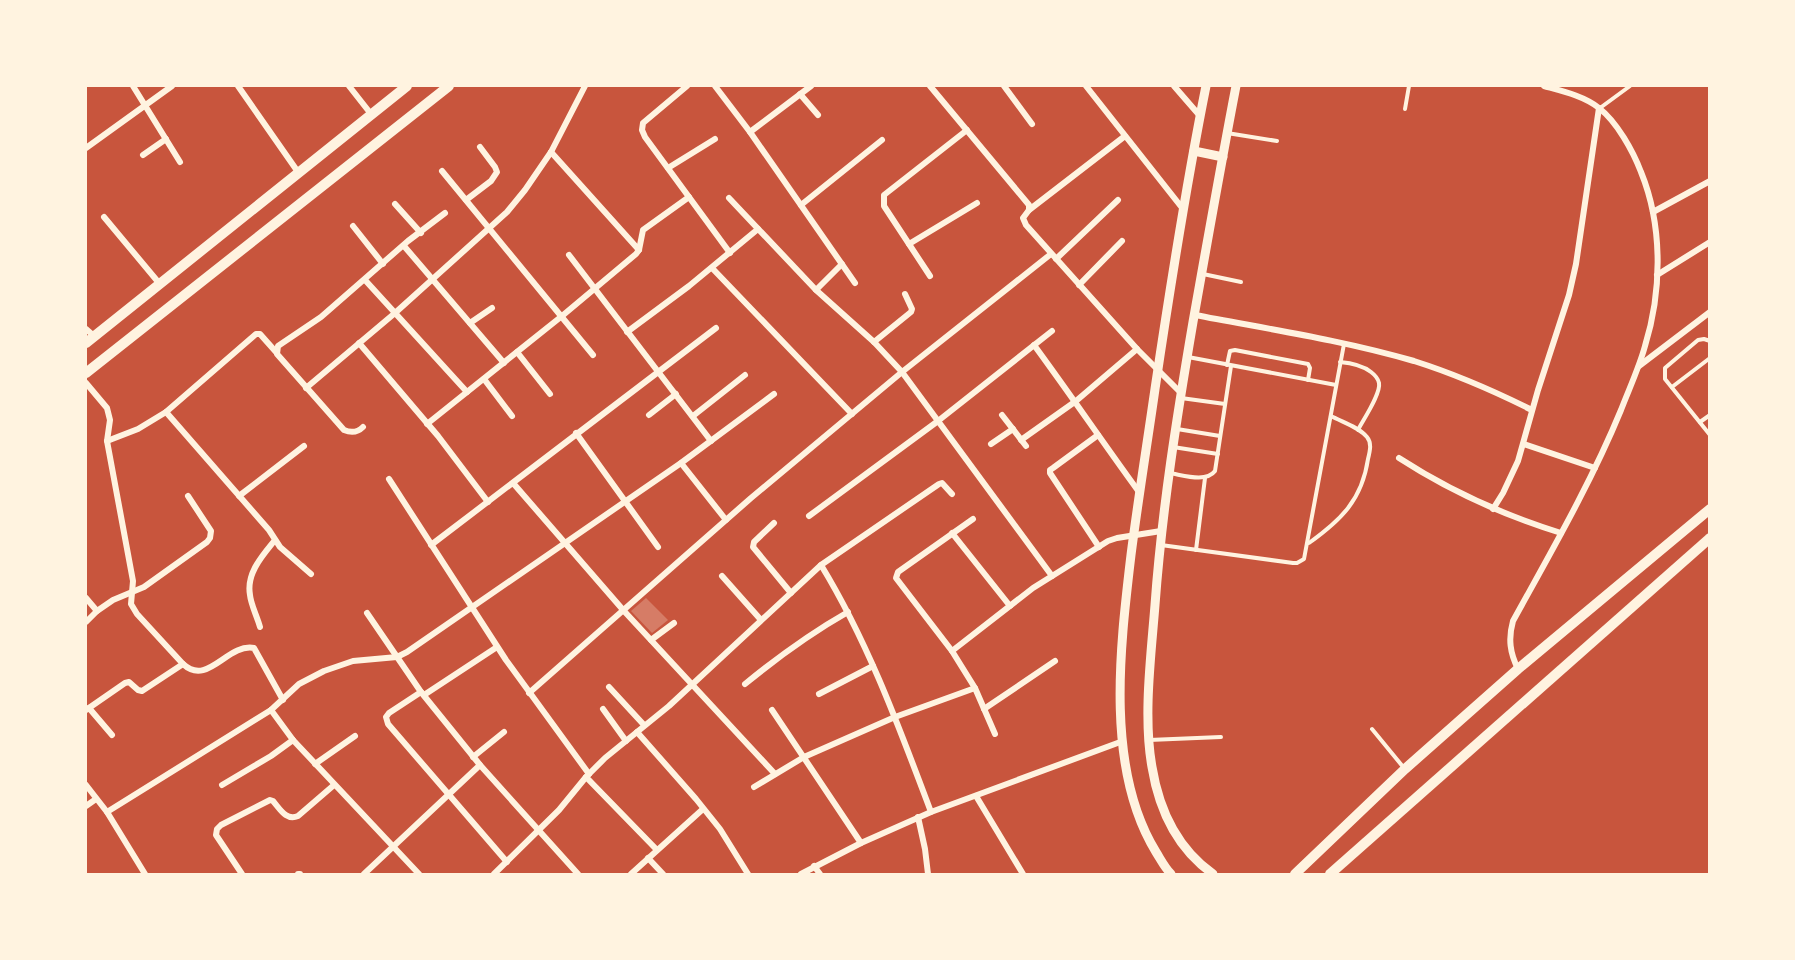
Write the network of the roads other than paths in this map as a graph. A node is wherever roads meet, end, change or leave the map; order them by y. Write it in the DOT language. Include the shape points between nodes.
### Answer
graph roads {
  1 [pos="134,86"];
  2 [pos="172,86"];
  3 [pos="238,86"];
  4 [pos="349,86"];
  5 [pos="407,86"];
  6 [pos="449,86"];
  7 [pos="585,86"];
  8 [pos="687,86"];
  9 [pos="715,86"];
  10 [pos="811,86"];
  11 [pos="930,86"];
  12 [pos="1004,86"];
  13 [pos="1086,86"];
  14 [pos="1174,86"];
  15 [pos="1206,86"];
  16 [pos="1236,86"];
  17 [pos="1409,86"];
  18 [pos="1544,86"];
  19 [pos="1630,86"];
  20 [pos="800,94"];
  21 [pos="144,105"];
  22 [pos="1599,108"];
  23 [pos="1405,109"];
  24 [pos="371,114"];
  25 [pos="818,115"];
  26 [pos="1200,116"];
  27 [pos="1032,124"];
  28 [pos="967,130"];
  29 [pos="750,132"];
  30 [pos="1227,133"];
  31 [pos="1125,136"];
  32 [pos="165,139"];
  33 [pos="715,139"];
  34 [pos="882,140"];
  35 [pos="1277,141"];
  36 [pos="480,147"];
  37 [pos="86,148"];
  38 [pos="1194,151"];
  39 [pos="551,152"];
  40 [pos="143,155"];
  41 [pos="1223,157"];
  42 [pos="180,162"];
  43 [pos="668,168"];
  44 [pos="442,171"];
  45 [pos="298,172"];
  46 [pos="1710,181"];
  47 [pos="689,197"];
  48 [pos="729,198"];
  49 [pos="466,200"];
  50 [pos="1118,200"];
  51 [pos="976,202"];
  52 [pos="395,204"];
  53 [pos="801,205"];
  54 [pos="1183,209"];
  55 [pos="1029,210"];
  56 [pos="1653,212"];
  57 [pos="445,213"];
  58 [pos="104,217"];
  59 [pos="353,226"];
  60 [pos="490,229"];
  61 [pos="758,229"];
  62 [pos="421,233"];
  63 [pos="1122,241"];
  64 [pos="1710,243"];
  65 [pos="909,244"];
  66 [pos="404,246"];
  67 [pos="639,250"];
  68 [pos="730,253"];
  69 [pos="1051,254"];
  70 [pos="569,255"];
  71 [pos="1056,259"];
  72 [pos="383,264"];
  73 [pos="842,264"];
  74 [pos="712,268"];
  75 [pos="1202,274"];
  76 [pos="1657,275"];
  77 [pos="930,276"];
  78 [pos="433,279"];
  79 [pos="365,280"];
  80 [pos="1242,282"];
  81 [pos="159,283"];
  82 [pos="855,283"];
  83 [pos="1079,285"];
  84 [pos="594,288"];
  85 [pos="816,290"];
  86 [pos="905,294"];
  87 [pos="492,308"];
  88 [pos="1710,312"];
  89 [pos="395,313"];
  90 [pos="1195,315"];
  91 [pos="562,316"];
  92 [pos="470,323"];
  93 [pos="716,328"];
  94 [pos="1052,331"];
  95 [pos="627,332"];
  96 [pos="88,336"];
  97 [pos="1710,341"];
  98 [pos="874,342"];
  99 [pos="359,343"];
  100 [pos="1344,344"];
  101 [pos="1034,345"];
  102 [pos="1137,349"];
  103 [pos="276,352"];
  104 [pos="518,352"];
  105 [pos="593,355"];
  106 [pos="1187,357"];
  107 [pos="1710,358"];
  108 [pos="1341,362"];
  109 [pos="504,363"];
  110 [pos="1229,365"];
  111 [pos="1639,366"];
  112 [pos="1158,369"];
  113 [pos="657,371"];
  114 [pos="86,372"];
  115 [pos="902,372"];
  116 [pos="745,375"];
  117 [pos="484,379"];
  118 [pos="1308,380"];
  119 [pos="86,383"];
  120 [pos="1336,385"];
  121 [pos="1672,387"];
  122 [pos="306,388"];
  123 [pos="467,392"];
  124 [pos="550,394"];
  125 [pos="676,394"];
  126 [pos="774,394"];
  127 [pos="1181,396"];
  128 [pos="1076,401"];
  129 [pos="1225,404"];
  130 [pos="1533,410"];
  131 [pos="166,412"];
  132 [pos="852,414"];
  133 [pos="649,415"];
  134 [pos="1002,415"];
  135 [pos="1710,415"];
  136 [pos="512,416"];
  137 [pos="693,416"];
  138 [pos="1331,416"];
  139 [pos="938,422"];
  140 [pos="1700,422"];
  141 [pos="427,424"];
  142 [pos="363,427"];
  143 [pos="1013,429"];
  144 [pos="1175,429"];
  145 [pos="1358,430"];
  146 [pos="576,433"];
  147 [pos="1098,435"];
  148 [pos="1710,435"];
  149 [pos="1220,436"];
  150 [pos="1021,440"];
  151 [pos="107,441"];
  152 [pos="711,441"];
  153 [pos="991,444"];
  154 [pos="1524,444"];
  155 [pos="304,446"];
  156 [pos="1026,446"];
  157 [pos="1172,447"];
  158 [pos="1218,454"];
  159 [pos="1399,458"];
  160 [pos="681,463"];
  161 [pos="1595,468"];
  162 [pos="1168,473"];
  163 [pos="1205,478"];
  164 [pos="389,479"];
  165 [pos="513,483"];
  166 [pos="1139,493"];
  167 [pos="952,494"];
  168 [pos="188,496"];
  169 [pos="239,496"];
  170 [pos="488,502"];
  171 [pos="626,502"];
  172 [pos="1493,509"];
  173 [pos="1710,509"];
  174 [pos="809,516"];
  175 [pos="973,519"];
  176 [pos="726,520"];
  177 [pos="774,524"];
  178 [pos="1161,531"];
  179 [pos="952,533"];
  180 [pos="1561,533"];
  181 [pos="1134,537"];
  182 [pos="1710,538"];
  183 [pos="275,540"];
  184 [pos="1308,543"];
  185 [pos="565,544"];
  186 [pos="431,545"];
  187 [pos="1160,545"];
  188 [pos="658,547"];
  189 [pos="1099,547"];
  190 [pos="1196,550"];
  191 [pos="821,565"];
  192 [pos="311,574"];
  193 [pos="722,576"];
  194 [pos="1052,576"];
  195 [pos="132,592"];
  196 [pos="791,593"];
  197 [pos="86,598"];
  198 [pos="1010,606"];
  199 [pos="472,608"];
  200 [pos="97,611"];
  201 [pos="624,611"];
  202 [pos="848,612"];
  203 [pos="367,613"];
  204 [pos="761,620"];
  205 [pos="86,622"];
  206 [pos="674,623"];
  207 [pos="260,627"];
  208 [pos="651,640"];
  209 [pos="497,647"];
  210 [pos="952,651"];
  211 [pos="397,657"];
  212 [pos="1055,661"];
  213 [pos="183,664"];
  214 [pos="873,666"];
  215 [pos="1518,669"];
  216 [pos="692,684"];
  217 [pos="745,684"];
  218 [pos="609,687"];
  219 [pos="975,688"];
  220 [pos="422,693"];
  221 [pos="529,693"];
  222 [pos="819,694"];
  223 [pos="283,700"];
  224 [pos="87,709"];
  225 [pos="603,709"];
  226 [pos="984,709"];
  227 [pos="271,710"];
  228 [pos="772,710"];
  229 [pos="895,717"];
  230 [pos="644,725"];
  231 [pos="1372,729"];
  232 [pos="504,732"];
  233 [pos="637,732"];
  234 [pos="995,734"];
  235 [pos="112,735"];
  236 [pos="355,736"];
  237 [pos="1221,737"];
  238 [pos="293,740"];
  239 [pos="1149,740"];
  240 [pos="626,741"];
  241 [pos="1123,741"];
  242 [pos="473,757"];
  243 [pos="804,757"];
  244 [pos="315,764"];
  245 [pos="480,765"];
  246 [pos="1405,769"];
  247 [pos="775,774"];
  248 [pos="587,775"];
  249 [pos="222,785"];
  250 [pos="334,785"];
  251 [pos="86,786"];
  252 [pos="753,787"];
  253 [pos="448,794"];
  254 [pos="976,796"];
  255 [pos="96,799"];
  256 [pos="86,806"];
  257 [pos="703,809"];
  258 [pos="107,812"];
  259 [pos="931,812"];
  260 [pos="918,817"];
  261 [pos="539,831"];
  262 [pos="861,843"];
  263 [pos="393,847"];
  264 [pos="657,850"];
  265 [pos="648,858"];
  266 [pos="507,862"];
  267 [pos="814,866"];
  268 [pos="145,874"];
  269 [pos="242,874"];
  270 [pos="364,874"];
  271 [pos="419,874"];
  272 [pos="494,874"];
  273 [pos="578,874"];
  274 [pos="631,874"];
  275 [pos="663,874"];
  276 [pos="748,874"];
  277 [pos="801,874"];
  278 [pos="820,874"];
  279 [pos="928,874"];
  280 [pos="1020,874"];
  281 [pos="1171,874"];
  282 [pos="1213,874"];
  283 [pos="1295,874"];
  284 [pos="1330,874"];
  1 -- 21 [label="street"];
  2 -- 21 [label="street"];
  3 -- 45 [label="street"];
  4 -- 24 [label="street"];
  5 -- 24 [label="main road"];
  6 -- 114 [label="main road"];
  7 -- 39 [label="street"];
  8 -- 43 [label="street" via="644,123 642,130"];
  9 -- 29 [label="street"];
  10 -- 20 [label="street"];
  11 -- 28 [label="street"];
  12 -- 27 [label="street"];
  13 -- 31 [label="street"];
  14 -- 26 [label="street"];
  15 -- 26 [label="street"];
  16 -- 30 [label="street"];
  17 -- 23 [label="lane"];
  18 -- 22 [label="street"];
  19 -- 22 [label="lane"];
  20 -- 25 [label="street"];
  20 -- 29 [label="street"];
  21 -- 32 [label="street"];
  21 -- 37 [label="street"];
  22 -- 56 [label="street" via="1630,148"];
  22 -- 130 [label="street" via="1573,280"];
  24 -- 45 [label="main road"];
  26 -- 38 [label="street"];
  28 -- 55 [label="street" via="1029,205"];
  28 -- 65 [label="street" via="884,195 884,206"];
  29 -- 53 [label="street"];
  30 -- 35 [label="lane"];
  30 -- 41 [label="street"];
  31 -- 54 [label="street"];
  31 -- 55 [label="street"];
  32 -- 40 [label="street"];
  32 -- 42 [label="street"];
  33 -- 43 [label="street"];
  34 -- 53 [label="street"];
  36 -- 49 [label="street" via="497,172"];
  38 -- 41 [label="street"];
  38 -- 54 [label="street"];
  39 -- 60 [label="street" via="525,190"];
  39 -- 67 [label="street"];
  41 -- 75 [label="street"];
  43 -- 47 [label="street"];
  44 -- 49 [label="street"];
  45 -- 81 [label="main road"];
  46 -- 56 [label="street"];
  47 -- 67 [label="street" via="643,230"];
  47 -- 68 [label="street"];
  48 -- 61 [label="street"];
  49 -- 60 [label="street"];
  50 -- 71 [label="street"];
  51 -- 65 [label="street"];
  52 -- 62 [label="street"];
  53 -- 73 [label="street"];
  54 -- 112 [label="street"];
  55 -- 69 [label="street" via="1024,222"];
  56 -- 76 [label="street"];
  57 -- 62 [label="street"];
  58 -- 81 [label="street"];
  59 -- 72 [label="street"];
  60 -- 78 [label="street"];
  60 -- 91 [label="street"];
  61 -- 68 [label="street"];
  61 -- 85 [label="street"];
  62 -- 66 [label="street"];
  63 -- 83 [label="street"];
  64 -- 76 [label="street"];
  65 -- 77 [label="street"];
  66 -- 72 [label="street"];
  66 -- 78 [label="street"];
  67 -- 84 [label="street"];
  68 -- 74 [label="street"];
  69 -- 71 [label="street"];
  69 -- 115 [label="street"];
  70 -- 84 [label="street"];
  71 -- 83 [label="street"];
  72 -- 79 [label="street"];
  73 -- 82 [label="street"];
  73 -- 85 [label="street"];
  74 -- 95 [label="street"];
  74 -- 132 [label="street"];
  75 -- 80 [label="lane"];
  75 -- 90 [label="street"];
  76 -- 111 [label="street" via="1652,321"];
  78 -- 89 [label="street"];
  78 -- 92 [label="street"];
  79 -- 89 [label="street"];
  79 -- 103 [label="street" via="278,346"];
  81 -- 96 [label="main road"];
  83 -- 102 [label="street"];
  84 -- 91 [label="street"];
  84 -- 95 [label="street"];
  85 -- 98 [label="street"];
  86 -- 98 [label="street" via="911,312"];
  87 -- 92 [label="street"];
  88 -- 111 [label="street"];
  89 -- 99 [label="street"];
  89 -- 123 [label="street"];
  90 -- 100 [label="street"];
  90 -- 106 [label="street"];
  91 -- 104 [label="street"];
  91 -- 105 [label="street"];
  92 -- 109 [label="street"];
  93 -- 113 [label="street"];
  94 -- 101 [label="street"];
  95 -- 113 [label="street"];
  97 -- 121 [label="lane" via="1698,340 1665,368 1665,379"];
  98 -- 115 [label="street"];
  99 -- 122 [label="street"];
  99 -- 141 [label="street"];
  100 -- 108 [label="lane"];
  100 -- 130 [label="street" via="1446,372"];
  101 -- 128 [label="street"];
  101 -- 139 [label="street"];
  102 -- 112 [label="street"];
  102 -- 128 [label="street"];
  103 -- 122 [label="street"];
  103 -- 131 [label="street" via="260,334 255,334"];
  104 -- 109 [label="street"];
  104 -- 124 [label="street"];
  106 -- 110 [label="lane"];
  106 -- 127 [label="street"];
  107 -- 121 [label="lane"];
  108 -- 120 [label="lane"];
  108 -- 145 [label="lane" via="1366,369 1379,382"];
  109 -- 117 [label="street"];
  110 -- 118 [label="lane"];
  110 -- 118 [label="lane" via="1230,351 1236,350 1308,364"];
  110 -- 129 [label="lane"];
  111 -- 161 [label="street"];
  112 -- 127 [label="street"];
  112 -- 166 [label="street"];
  113 -- 125 [label="street"];
  113 -- 146 [label="street"];
  115 -- 132 [label="street"];
  115 -- 139 [label="street"];
  116 -- 137 [label="street"];
  117 -- 123 [label="street"];
  117 -- 136 [label="street"];
  118 -- 120 [label="lane"];
  119 -- 151 [label="street" via="107,408"];
  120 -- 138 [label="lane"];
  121 -- 140 [label="lane"];
  122 -- 142 [label="street" via="344,430 351,433"];
  123 -- 141 [label="street"];
  125 -- 133 [label="street"];
  125 -- 137 [label="street"];
  126 -- 152 [label="street"];
  127 -- 129 [label="lane"];
  127 -- 144 [label="street"];
  128 -- 147 [label="street"];
  128 -- 150 [label="street"];
  129 -- 149 [label="lane"];
  130 -- 154 [label="street"];
  131 -- 151 [label="street"];
  131 -- 169 [label="street"];
  132 -- 176 [label="street"];
  134 -- 143 [label="street"];
  135 -- 140 [label="lane"];
  137 -- 152 [label="street"];
  138 -- 145 [label="lane"];
  138 -- 184 [label="lane"];
  139 -- 174 [label="street"];
  139 -- 194 [label="street"];
  140 -- 148 [label="lane"];
  141 -- 170 [label="street"];
  143 -- 150 [label="street"];
  143 -- 153 [label="street"];
  144 -- 149 [label="lane"];
  144 -- 157 [label="street"];
  145 -- 184 [label="lane" via="1371,445 1361,486 1341,517"];
  146 -- 165 [label="street"];
  146 -- 171 [label="street"];
  147 -- 166 [label="street"];
  147 -- 189 [label="street" via="1050,473"];
  149 -- 158 [label="lane"];
  150 -- 156 [label="street"];
  151 -- 195 [label="street"];
  152 -- 160 [label="street"];
  154 -- 161 [label="street"];
  154 -- 172 [label="street"];
  155 -- 169 [label="street"];
  157 -- 158 [label="lane"];
  157 -- 162 [label="street"];
  158 -- 163 [label="lane" via="1215,471"];
  159 -- 172 [label="street"];
  160 -- 171 [label="street"];
  160 -- 176 [label="street"];
  161 -- 180 [label="street"];
  162 -- 163 [label="lane"];
  162 -- 178 [label="street"];
  163 -- 190 [label="lane"];
  164 -- 186 [label="street"];
  165 -- 170 [label="street"];
  165 -- 185 [label="street"];
  166 -- 181 [label="street"];
  167 -- 191 [label="street" via="939,484"];
  168 -- 195 [label="street" via="211,531 210,538"];
  169 -- 183 [label="street"];
  170 -- 186 [label="street"];
  171 -- 185 [label="street"];
  171 -- 188 [label="street"];
  172 -- 180 [label="street"];
  173 -- 215 [label="main road"];
  175 -- 179 [label="street"];
  176 -- 201 [label="street"];
  177 -- 196 [label="street" via="753,547"];
  178 -- 181 [label="street"];
  178 -- 187 [label="street"];
  179 -- 198 [label="street"];
  179 -- 210 [label="street" via="898,572 896,578"];
  180 -- 215 [label="street" via="1514,621 1510,646"];
  181 -- 189 [label="street" via="1117,538"];
  181 -- 241 [label="street" via="1122,636"];
  182 -- 284 [label="main road"];
  183 -- 192 [label="street"];
  183 -- 207 [label="street" via="255,566 251,581 249,594"];
  184 -- 190 [label="lane" via="1304,559 1297,562"];
  185 -- 199 [label="street"];
  185 -- 201 [label="street"];
  186 -- 199 [label="street"];
  187 -- 190 [label="lane"];
  187 -- 239 [label="street"];
  189 -- 194 [label="street"];
  191 -- 196 [label="street"];
  191 -- 202 [label="street"];
  193 -- 204 [label="street"];
  194 -- 198 [label="street"];
  195 -- 200 [label="street"];
  195 -- 213 [label="street" via="131,604 137,614"];
  196 -- 204 [label="street"];
  197 -- 200 [label="street"];
  198 -- 210 [label="street"];
  199 -- 209 [label="street"];
  199 -- 211 [label="street"];
  200 -- 205 [label="street"];
  201 -- 208 [label="street"];
  201 -- 221 [label="street"];
  202 -- 214 [label="street"];
  202 -- 217 [label="street" via="786,651"];
  203 -- 211 [label="street"];
  204 -- 216 [label="street"];
  206 -- 208 [label="street"];
  208 -- 216 [label="street"];
  209 -- 220 [label="street"];
  209 -- 221 [label="street"];
  210 -- 219 [label="street"];
  211 -- 220 [label="street"];
  211 -- 223 [label="street" via="352,661 324,671 299,684"];
  212 -- 226 [label="street"];
  213 -- 223 [label="street" via="197,672 207,670 237,650 254,648"];
  213 -- 224 [label="street" via="146,689 138,690 125,683"];
  214 -- 222 [label="street"];
  214 -- 229 [label="street"];
  215 -- 246 [label="main road"];
  216 -- 230 [label="street"];
  216 -- 247 [label="street"];
  218 -- 230 [label="street"];
  219 -- 226 [label="street"];
  219 -- 229 [label="street"];
  220 -- 242 [label="street"];
  220 -- 253 [label="street" via="386,717"];
  221 -- 248 [label="street"];
  223 -- 227 [label="street"];
  224 -- 235 [label="street"];
  225 -- 240 [label="street"];
  226 -- 234 [label="street"];
  227 -- 238 [label="street"];
  227 -- 258 [label="street"];
  228 -- 243 [label="street"];
  229 -- 243 [label="street"];
  229 -- 259 [label="street"];
  230 -- 233 [label="street"];
  231 -- 246 [label="lane"];
  232 -- 242 [label="street"];
  233 -- 240 [label="street"];
  233 -- 257 [label="street"];
  236 -- 244 [label="street"];
  237 -- 239 [label="lane"];
  238 -- 244 [label="street"];
  238 -- 249 [label="street"];
  239 -- 282 [label="street" via="1155,784 1168,819 1188,852"];
  240 -- 248 [label="street"];
  241 -- 254 [label="street"];
  241 -- 281 [label="street" via="1136,810 1149,842"];
  242 -- 245 [label="street"];
  243 -- 247 [label="street"];
  243 -- 262 [label="street"];
  244 -- 250 [label="street"];
  245 -- 253 [label="street"];
  245 -- 261 [label="street"];
  246 -- 283 [label="main road"];
  247 -- 252 [label="street"];
  248 -- 261 [label="street"];
  248 -- 264 [label="street"];
  250 -- 263 [label="street"];
  250 -- 269 [label="street" via="292,819 270,800 221,825 216,835"];
  251 -- 255 [label="street"];
  253 -- 263 [label="street"];
  253 -- 266 [label="street"];
  254 -- 259 [label="street"];
  254 -- 280 [label="street"];
  255 -- 256 [label="street"];
  255 -- 258 [label="street"];
  257 -- 264 [label="street"];
  257 -- 276 [label="street"];
  258 -- 268 [label="street"];
  259 -- 260 [label="street"];
  260 -- 262 [label="street"];
  260 -- 279 [label="street"];
  261 -- 266 [label="street"];
  261 -- 273 [label="street"];
  262 -- 267 [label="street"];
  263 -- 270 [label="street"];
  263 -- 271 [label="street"];
  264 -- 265 [label="street"];
  265 -- 274 [label="street"];
  265 -- 275 [label="street"];
  266 -- 272 [label="street"];
  267 -- 277 [label="street"];
  267 -- 278 [label="street"];
}
